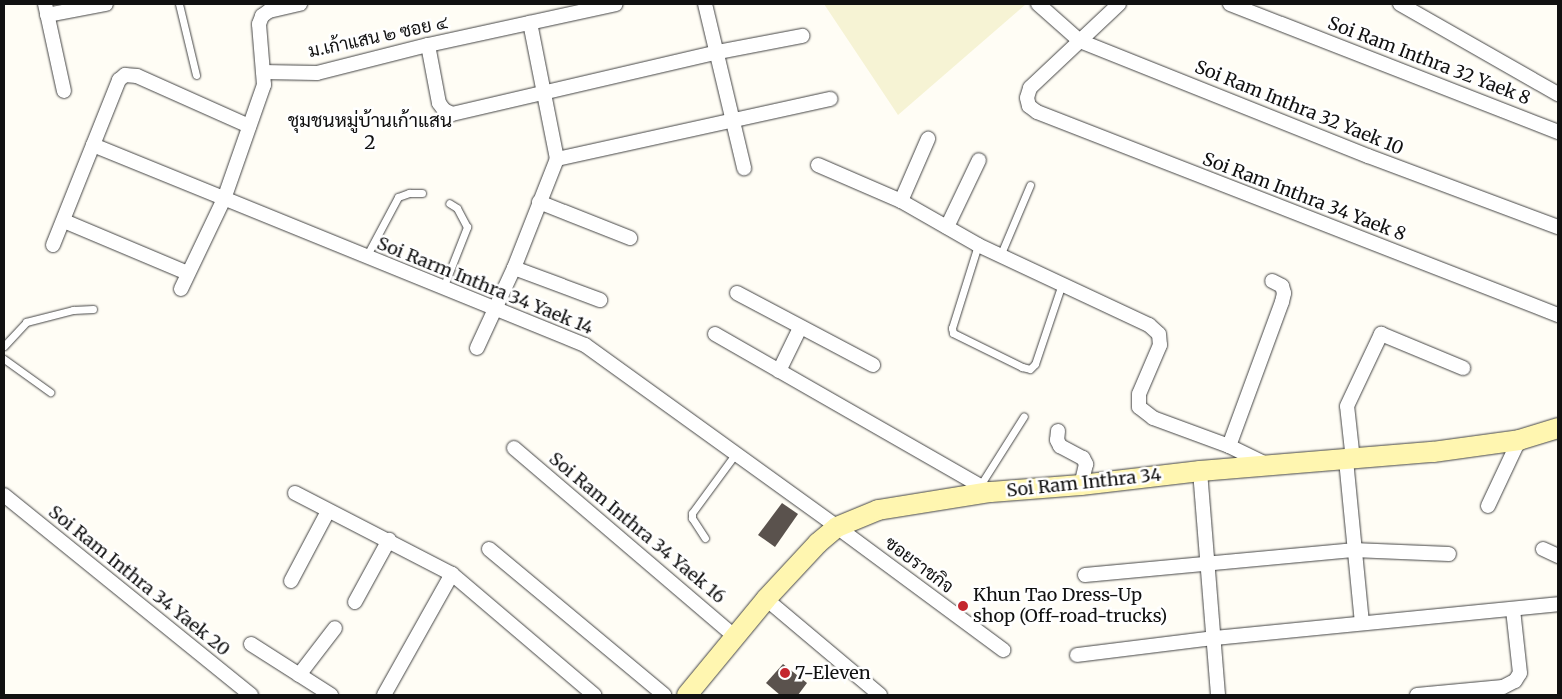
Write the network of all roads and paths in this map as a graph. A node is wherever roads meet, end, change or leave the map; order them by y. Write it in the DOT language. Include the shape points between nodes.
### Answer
graph roads {
  1 [pos="106,4"];
  2 [pos="179,4"];
  3 [pos="300,4"];
  4 [pos="616,4"];
  5 [pos="705,4"];
  6 [pos="1038,4"];
  7 [pos="1119,4"];
  8 [pos="1230,4"];
  9 [pos="1400,4"];
  10 [pos="46,9"];
  11 [pos="530,24"];
  12 [pos="802,36"];
  13 [pos="1080,41"];
  14 [pos="428,45"];
  15 [pos="718,52"];
  16 [pos="263,72"];
  17 [pos="196,75"];
  18 [pos="64,91"];
  19 [pos="545,94"];
  20 [pos="1558,94"];
  21 [pos="830,98"];
  22 [pos="734,120"];
  23 [pos="250,126"];
  24 [pos="1558,132"];
  25 [pos="928,139"];
  26 [pos="93,145"];
  27 [pos="557,159"];
  28 [pos="978,160"];
  29 [pos="818,165"];
  30 [pos="744,168"];
  31 [pos="1030,185"];
  32 [pos="422,193"];
  33 [pos="224,199"];
  34 [pos="901,201"];
  35 [pos="539,202"];
  36 [pos="449,203"];
  37 [pos="64,221"];
  38 [pos="947,227"];
  39 [pos="1558,227"];
  40 [pos="630,238"];
  41 [pos="53,245"];
  42 [pos="978,246"];
  43 [pos="1000,256"];
  44 [pos="366,257"];
  45 [pos="514,268"];
  46 [pos="188,274"];
  47 [pos="1272,280"];
  48 [pos="1062,284"];
  49 [pos="444,288"];
  50 [pos="181,289"];
  51 [pos="737,293"];
  52 [pos="600,300"];
  53 [pos="93,309"];
  54 [pos="494,309"];
  55 [pos="1558,315"];
  56 [pos="800,328"];
  57 [pos="715,334"];
  58 [pos="4,346"];
  59 [pos="477,348"];
  60 [pos="4,360"];
  61 [pos="873,365"];
  62 [pos="1463,368"];
  63 [pos="779,371"];
  64 [pos="50,392"];
  65 [pos="1024,416"];
  66 [pos="1558,428"];
  67 [pos="1058,431"];
  68 [pos="1519,440"];
  69 [pos="1229,446"];
  70 [pos="514,448"];
  71 [pos="736,453"];
  72 [pos="1349,460"];
  73 [pos="1269,466"];
  74 [pos="1200,471"];
  75 [pos="1082,485"];
  76 [pos="986,488"];
  77 [pos="295,493"];
  78 [pos="4,495"];
  79 [pos="1488,506"];
  80 [pos="328,511"];
  81 [pos="837,527"];
  82 [pos="705,538"];
  83 [pos="389,540"];
  84 [pos="489,549"];
  85 [pos="1543,549"];
  86 [pos="1353,550"];
  87 [pos="1449,554"];
  88 [pos="1558,556"];
  89 [pos="1208,563"];
  90 [pos="452,574"];
  91 [pos="1085,576"];
  92 [pos="291,581"];
  93 [pos="766,599"];
  94 [pos="354,602"];
  95 [pos="1558,604"];
  96 [pos="1513,610"];
  97 [pos="1362,622"];
  98 [pos="335,628"];
  99 [pos="735,637"];
  100 [pos="1214,638"];
  101 [pos="251,644"];
  102 [pos="1003,650"];
  103 [pos="1077,655"];
  104 [pos="299,675"];
  105 [pos="251,695"];
  106 [pos="331,695"];
  107 [pos="384,695"];
  108 [pos="594,695"];
  109 [pos="664,695"];
  110 [pos="688,695"];
  111 [pos="880,695"];
  112 [pos="1218,695"];
  113 [pos="1417,695"];
  1 -- 10 [label="street"];
  2 -- 17 [label="lane"];
  3 -- 16 [label="street" via="269,11 262,16 259,24"];
  4 -- 11 [label="street, ม.เก้าแสน ๒ ซอย ๔"];
  5 -- 15 [label="street"];
  6 -- 13 [label="street, Soi Ram Inthra 32 Yaek 10"];
  7 -- 13 [label="street"];
  8 -- 24 [label="street, Soi Ram Inthra 32 Yaek 8"];
  9 -- 20 [label="street"];
  10 -- 18 [label="street"];
  11 -- 14 [label="street, ม.เก้าแสน ๒ ซอย ๔"];
  11 -- 19 [label="street"];
  12 -- 15 [label="street"];
  13 -- 39 [label="street, Soi Ram Inthra 32 Yaek 10" via="1368,156"];
  13 -- 55 [label="street, Soi Ram Inthra 34 Yaek 8" via="1030,88 1029,106 1037,112"];
  14 -- 16 [label="street, ม.เก้าแสน ๒ ซอย ๔" via="317,73"];
  14 -- 19 [label="street" via="439,103 452,114"];
  15 -- 19 [label="street"];
  15 -- 22 [label="street"];
  16 -- 23 [label="street" via="264,85"];
  19 -- 27 [label="street"];
  21 -- 22 [label="street"];
  22 -- 27 [label="street"];
  22 -- 30 [label="street"];
  23 -- 26 [label="street" via="137,76 125,75 119,80"];
  23 -- 33 [label="street"];
  25 -- 34 [label="street"];
  26 -- 33 [label="street, Soi Rarm Inthra 34 Yaek 14"];
  26 -- 37 [label="street"];
  27 -- 35 [label="street"];
  28 -- 38 [label="street"];
  29 -- 34 [label="street"];
  31 -- 43 [label="lane"];
  32 -- 44 [label="lane" via="398,197"];
  33 -- 44 [label="street, Soi Rarm Inthra 34 Yaek 14"];
  33 -- 46 [label="street"];
  34 -- 38 [label="street"];
  35 -- 40 [label="street"];
  35 -- 45 [label="street"];
  36 -- 49 [label="lane" via="457,208 467,227"];
  37 -- 41 [label="street"];
  37 -- 46 [label="street"];
  38 -- 42 [label="street"];
  42 -- 43 [label="street"];
  42 -- 48 [label="lane" via="953,333 1022,367 1030,369 1035,364"];
  43 -- 48 [label="street"];
  44 -- 49 [label="street, Soi Rarm Inthra 34 Yaek 14"];
  45 -- 52 [label="street"];
  45 -- 54 [label="street"];
  46 -- 50 [label="street"];
  47 -- 69 [label="street" via="1282,286 1282,302"];
  48 -- 69 [label="street" via="1149,324 1160,334 1160,345 1139,394 1139,407 1153,418"];
  49 -- 54 [label="street, Soi Rarm Inthra 34 Yaek 14"];
  51 -- 56 [label="street"];
  53 -- 58 [label="lane" via="73,310 26,322"];
  54 -- 59 [label="street"];
  54 -- 71 [label="street, Soi Rarm Inthra 34 Yaek 14" via="585,345"];
  56 -- 61 [label="street"];
  56 -- 63 [label="street"];
  57 -- 63 [label="street"];
  60 -- 64 [label="lane"];
  62 -- 72 [label="street" via="1381,334 1347,406"];
  63 -- 76 [label="street"];
  65 -- 76 [label="lane"];
  66 -- 68 [label="street, Soi Ram Inthra 34"];
  67 -- 75 [label="street" via="1060,446 1083,458 1086,464"];
  68 -- 72 [label="street, Soi Ram Inthra 34"];
  68 -- 79 [label="street"];
  69 -- 73 [label="street"];
  70 -- 99 [label="street, Soi Ram Inthra 34 Yaek 16"];
  71 -- 81 [label="street, Soi Rarm Inthra 34 Yaek 14"];
  71 -- 82 [label="lane" via="692,513"];
  72 -- 73 [label="street, Soi Ram Inthra 34"];
  72 -- 86 [label="street"];
  73 -- 74 [label="street, Soi Ram Inthra 34"];
  74 -- 75 [label="street, Soi Ram Inthra 34"];
  74 -- 89 [label="street"];
  75 -- 76 [label="street, Soi Ram Inthra 34"];
  76 -- 81 [label="street, Soi Ram Inthra 34" via="878,510"];
  77 -- 80 [label="street"];
  78 -- 105 [label="street, Soi Ram Inthra 34 Yaek 20"];
  80 -- 83 [label="street"];
  80 -- 92 [label="street"];
  81 -- 93 [label="street, Soi Ram Inthra 34"];
  81 -- 102 [label="street, ซอยราชกิจ"];
  83 -- 90 [label="street"];
  83 -- 94 [label="street"];
  84 -- 109 [label="street"];
  85 -- 88 [label="street"];
  86 -- 87 [label="street"];
  86 -- 89 [label="street"];
  86 -- 97 [label="street"];
  89 -- 91 [label="street"];
  89 -- 100 [label="street"];
  90 -- 107 [label="street"];
  90 -- 108 [label="street"];
  93 -- 99 [label="street, Soi Ram Inthra 34"];
  93 -- 111 [label="street"];
  95 -- 96 [label="street"];
  96 -- 97 [label="street"];
  96 -- 113 [label="street" via="1520,673 1515,681 1503,687"];
  97 -- 100 [label="street"];
  98 -- 104 [label="street"];
  99 -- 110 [label="street, Soi Ram Inthra 34"];
  100 -- 103 [label="street"];
  100 -- 112 [label="street"];
  101 -- 104 [label="street"];
  104 -- 106 [label="street"];
}
